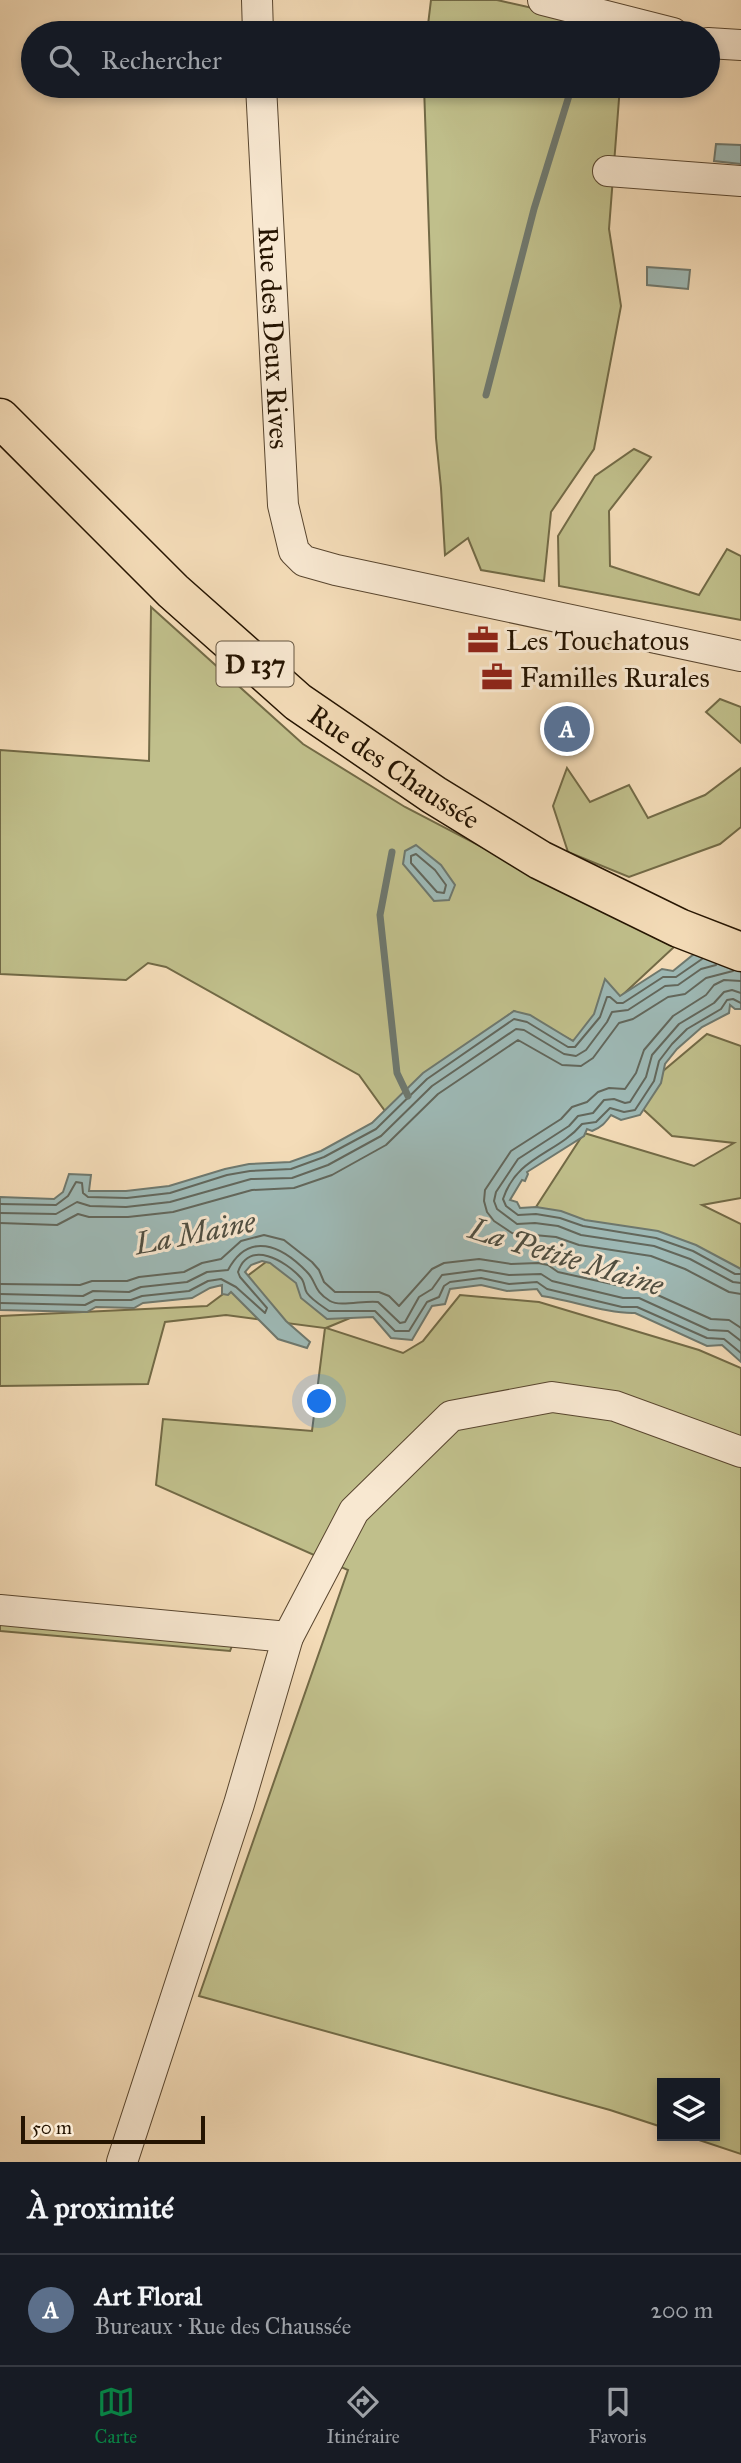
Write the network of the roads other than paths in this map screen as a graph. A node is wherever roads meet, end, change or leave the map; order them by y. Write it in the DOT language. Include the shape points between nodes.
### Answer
graph roads {
  1 [pos="257,0"];
  2 [pos="543,0"];
  3 [pos="582,4"];
  4 [pos="258,21"];
  5 [pos="635,21"];
  6 [pos="720,44"];
  7 [pos="741,45"];
  8 [pos="262,98"];
  9 [pos="608,171"];
  10 [pos="741,181"];
  11 [pos="11,428"];
  12 [pos="741,656"];
  13 [pos="741,952"];
  14 [pos="741,1452"];
  15 [pos="0,1610"];
  16 [pos="288,1637"];
  17 [pos="122,2162"];
  1 -- 4 [label="street"];
  2 -- 3 [label="street"];
  3 -- 5 [label="street"];
  6 -- 7 [label="street"];
  8 -- 12 [label="street, Rue des Deux Rives" via="283,505 294,551 304,561 327,568"];
  9 -- 10 [label="street"];
  11 -- 13 [label="main road, Rue des Chaussée / D 137" via="173,592 298,702 434,795 540,860 679,928"];
  14 -- 16 [label="street" via="615,1406 552,1397 451,1416 354,1511"];
  15 -- 16 [label="street"];
  16 -- 17 [label="street" via="239,1804"];
}
